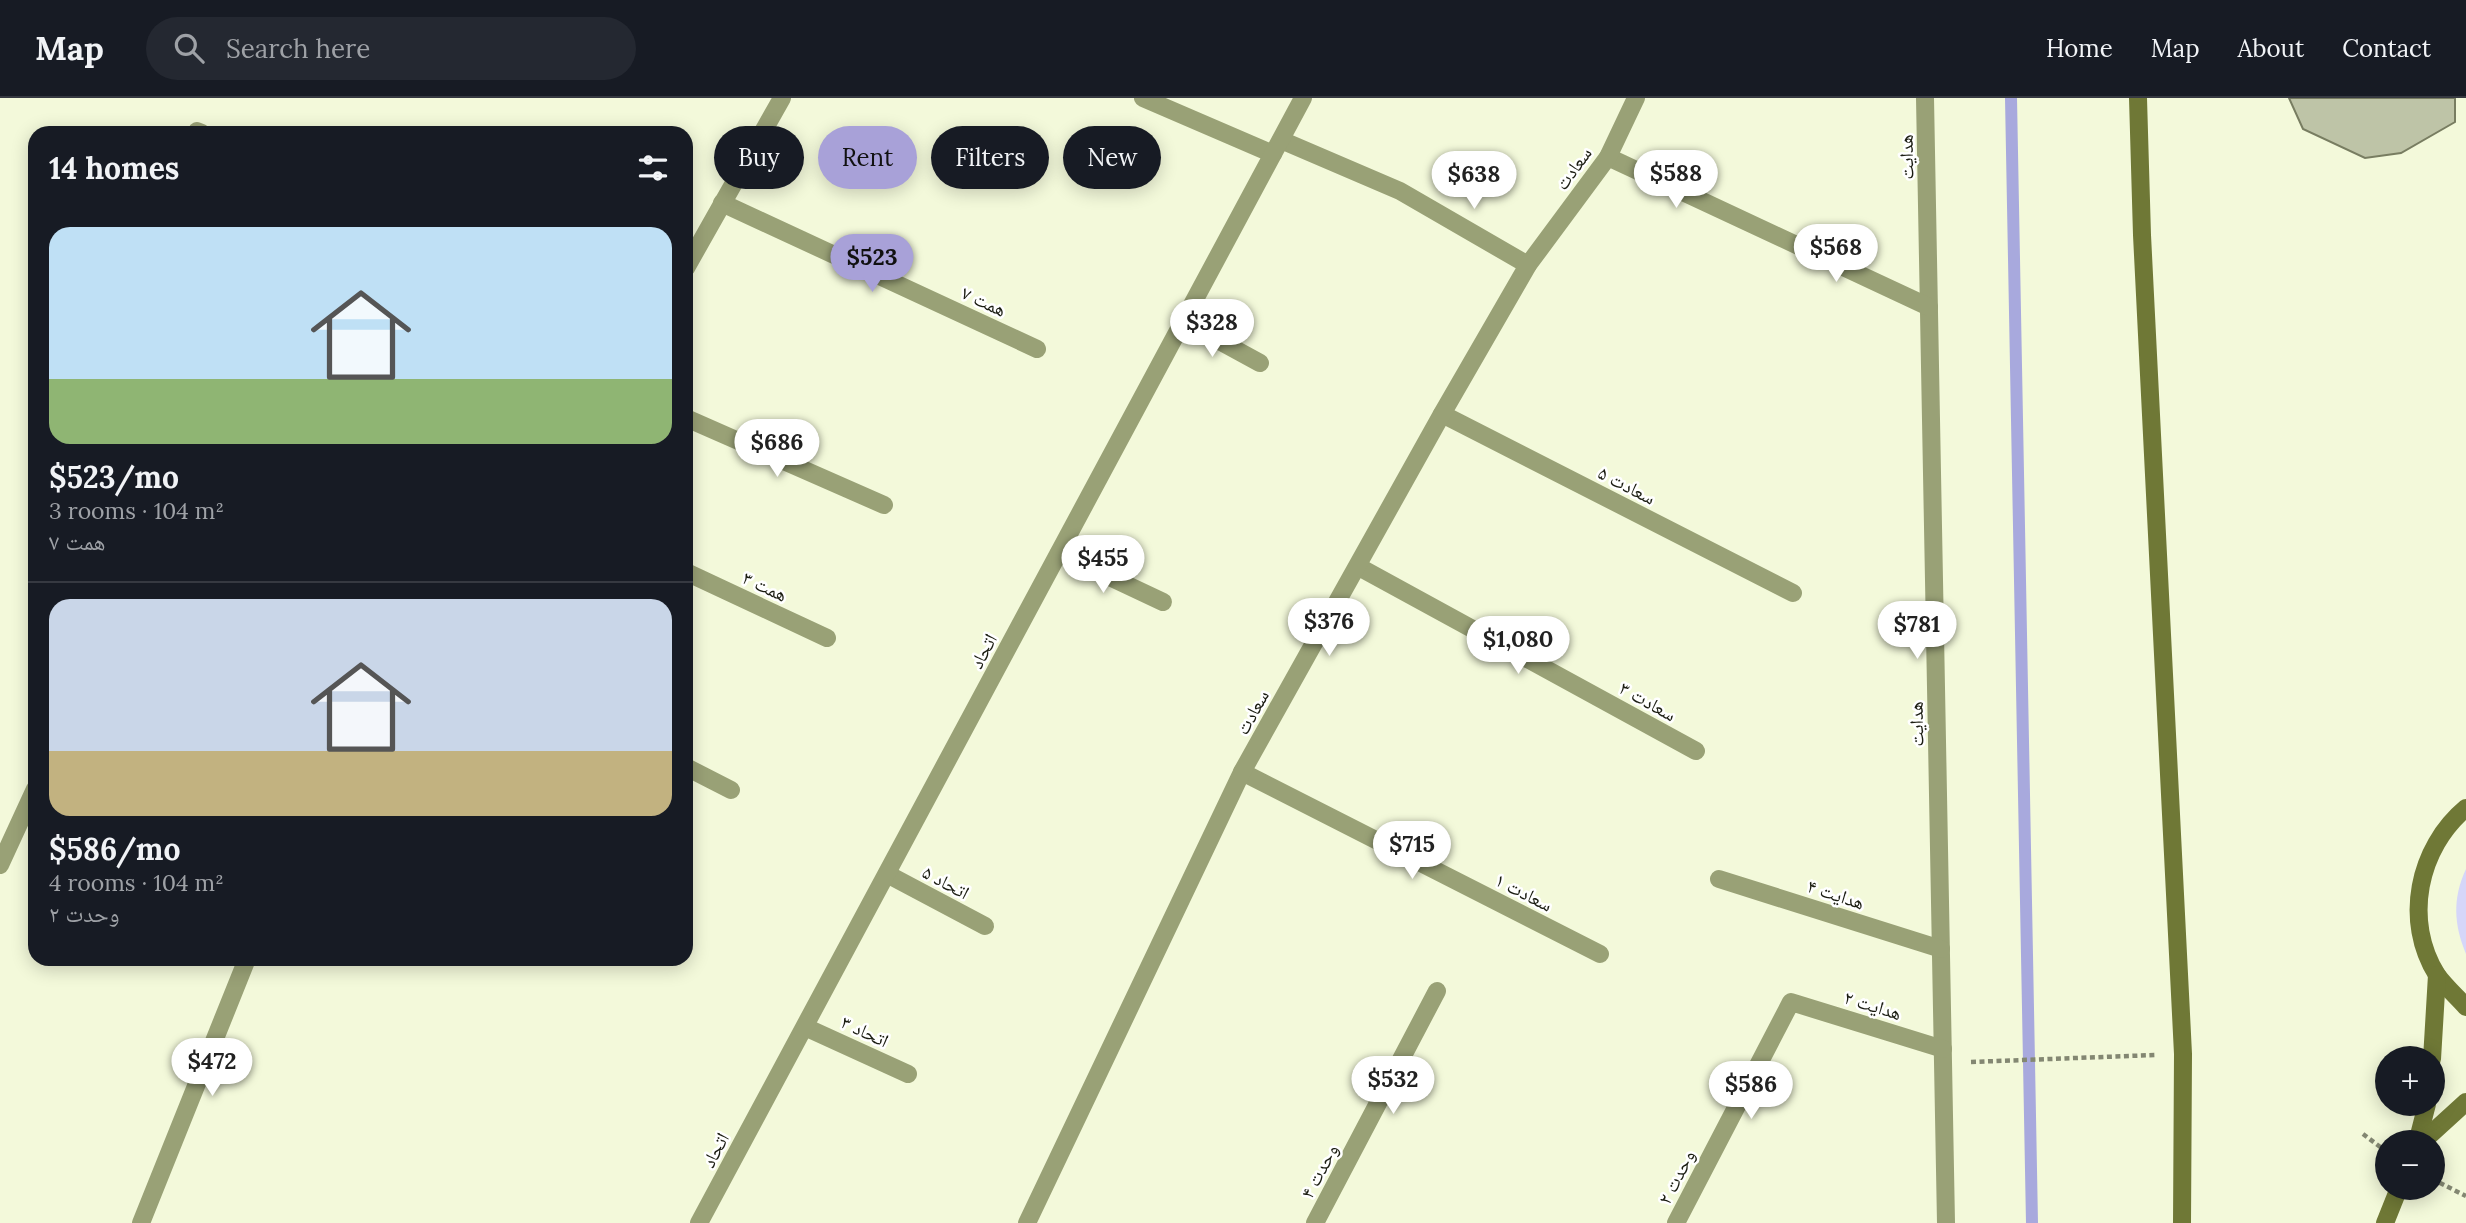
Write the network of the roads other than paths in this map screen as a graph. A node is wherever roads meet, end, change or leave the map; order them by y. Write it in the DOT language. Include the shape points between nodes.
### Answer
graph roads {
  1 [pos="782,98"];
  2 [pos="1143,98"];
  3 [pos="1303,98"];
  4 [pos="1636,98"];
  5 [pos="1925,98"];
  6 [pos="2138,98"];
  7 [pos="1277,147"];
  8 [pos="1608,158"];
  9 [pos="722,203"];
  10 [pos="693,255"];
  11 [pos="1528,265"];
  12 [pos="1930,307"];
  13 [pos="1183,321"];
  14 [pos="1037,349"];
  15 [pos="1260,363"];
  16 [pos="1442,414"];
  17 [pos="693,421"];
  18 [pos="884,505"];
  19 [pos="1059,553"];
  20 [pos="1359,566"];
  21 [pos="693,575"];
  22 [pos="1793,593"];
  23 [pos="1163,602"];
  24 [pos="827,638"];
  25 [pos="1696,751"];
  26 [pos="693,771"];
  27 [pos="1242,772"];
  28 [pos="731,790"];
  29 [pos="28,804"];
  30 [pos="2466,808"];
  31 [pos="0,865"];
  32 [pos="887,874"];
  33 [pos="1719,879"];
  34 [pos="985,926"];
  35 [pos="1941,949"];
  36 [pos="1600,954"];
  37 [pos="244,966"];
  38 [pos="2437,975"];
  39 [pos="1437,991"];
  40 [pos="1791,1002"];
  41 [pos="2466,1007"];
  42 [pos="805,1027"];
  43 [pos="2433,1046"];
  44 [pos="1943,1049"];
  45 [pos="908,1074"];
  46 [pos="2466,1102"];
  47 [pos="2434,1130"];
  48 [pos="2394,1200"];
  49 [pos="141,1223"];
  50 [pos="699,1223"];
  51 [pos="1027,1223"];
  52 [pos="1315,1223"];
  53 [pos="1676,1223"];
  54 [pos="1946,1223"];
  55 [pos="2182,1223"];
  56 [pos="2385,1223"];
  1 -- 9 [label="street"];
  2 -- 7 [label="street"];
  3 -- 7 [label="street, اتحاد"];
  4 -- 8 [label="street, سعادت"];
  5 -- 12 [label="street, هدایت"];
  6 -- 55 [label="street" via="2183,1054"];
  7 -- 11 [label="street" via="1400,191"];
  7 -- 13 [label="street, اتحاد"];
  8 -- 11 [label="street, سعادت"];
  8 -- 12 [label="street"];
  9 -- 10 [label="street"];
  9 -- 14 [label="street, همت ۷"];
  11 -- 16 [label="street, سعادت"];
  12 -- 35 [label="street, هدایت"];
  13 -- 15 [label="street"];
  13 -- 19 [label="street, اتحاد"];
  16 -- 20 [label="street, سعادت"];
  16 -- 22 [label="street, سعادت ۵"];
  17 -- 18 [label="street"];
  19 -- 23 [label="street"];
  19 -- 32 [label="street, اتحاد"];
  20 -- 25 [label="street, سعادت ۳"];
  20 -- 27 [label="street, سعادت"];
  21 -- 24 [label="street, همت ۳"];
  26 -- 28 [label="street"];
  27 -- 36 [label="street, سعادت ۱"];
  27 -- 51 [label="street, سعادت"];
  29 -- 31 [label="street"];
  30 -- 38 [label="street" via="2434,846 2421,877 2418,911 2424,944"];
  32 -- 34 [label="street, اتحاد ۵"];
  32 -- 42 [label="street, اتحاد"];
  33 -- 35 [label="street, هدایت ۴"];
  35 -- 44 [label="street, هدایت"];
  37 -- 49 [label="street"];
  38 -- 41 [label="street"];
  38 -- 43 [label="street"];
  39 -- 52 [label="street, وحدت ۴"];
  40 -- 44 [label="street, هدایت ۲"];
  40 -- 53 [label="street, وحدت ۲"];
  42 -- 45 [label="street, اتحاد ۳"];
  42 -- 50 [label="street, اتحاد"];
  44 -- 54 [label="street, هدایت"];
  46 -- 47 [label="street"];
  48 -- 56 [label="street"];
}
